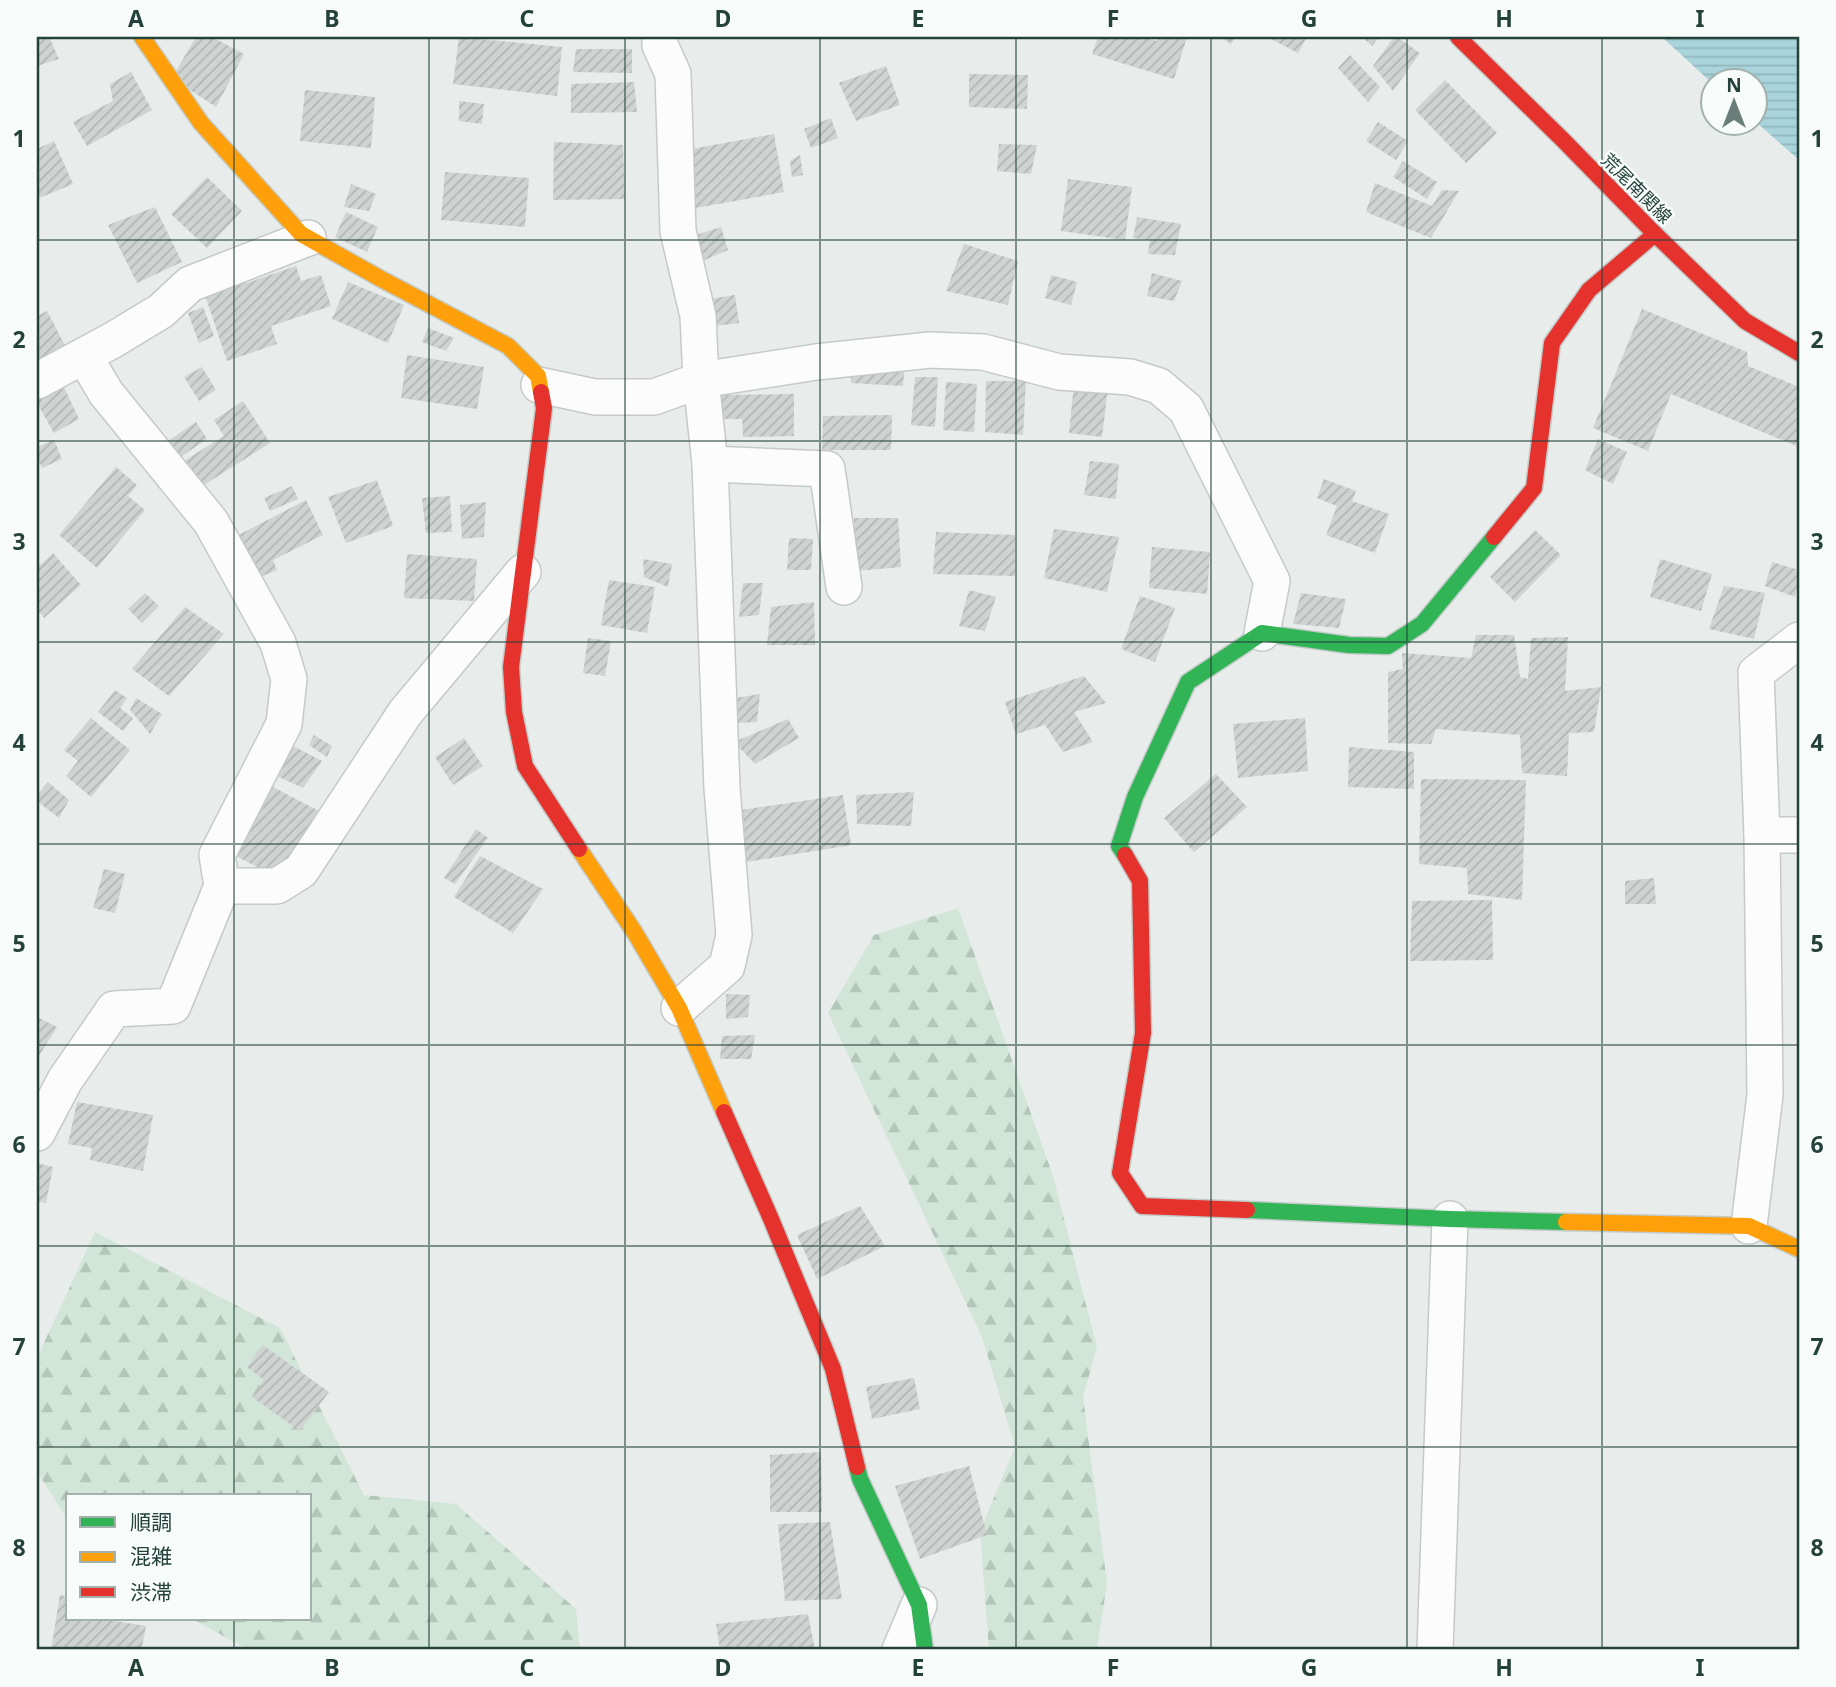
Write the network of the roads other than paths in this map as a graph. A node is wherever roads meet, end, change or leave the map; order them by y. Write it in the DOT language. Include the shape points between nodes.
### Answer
graph roads {
  1 [pos="142,37"];
  2 [pos="660,37"];
  3 [pos="1458,37"];
  4 [pos="1655,234"];
  5 [pos="308,238"];
  6 [pos="1799,353"];
  7 [pos="84,356"];
  8 [pos="701,380"];
  9 [pos="37,381"];
  10 [pos="540,385"];
  11 [pos="710,464"];
  12 [pos="523,572"];
  13 [pos="844,587"];
  14 [pos="1262,633"];
  15 [pos="1799,640"];
  16 [pos="1762,835"];
  17 [pos="1799,835"];
  18 [pos="222,886"];
  19 [pos="679,1008"];
  20 [pos="37,1133"];
  21 [pos="1450,1219"];
  22 [pos="1749,1226"];
  23 [pos="1799,1249"];
  24 [pos="919,1605"];
  25 [pos="900,1650"];
  26 [pos="925,1650"];
  27 [pos="1435,1650"];
  1 -- 5 [label="street" via="201,123"];
  2 -- 8 [label="street" via="673,74 678,231 698,316"];
  3 -- 4 [label="street, 荒尾南関線"];
  4 -- 6 [label="street, 荒尾南関線" via="1745,321"];
  4 -- 14 [label="street" via="1589,290 1552,343 1534,488 1422,624 1388,646"];
  5 -- 7 [label="street" via="190,284 161,311"];
  5 -- 10 [label="street" via="508,346 538,376"];
  7 -- 9 [label="street"];
  7 -- 18 [label="street" via="106,393 211,522 278,643 289,679 284,724 217,855"];
  8 -- 10 [label="street" via="654,397 595,397"];
  8 -- 11 [label="street"];
  8 -- 14 [label="street" via="930,350 983,352 1059,372 1130,377 1159,386 1186,409 1272,581"];
  10 -- 12 [label="street" via="544,408"];
  11 -- 13 [label="street" via="827,469"];
  11 -- 19 [label="street" via="722,788 734,935 727,966"];
  12 -- 18 [label="street" via="405,713 301,871 277,886"];
  12 -- 19 [label="street" via="511,667 525,766"];
  14 -- 21 [label="street" via="1188,682 1135,797 1119,846 1140,881 1143,1033 1120,1173 1142,1206"];
  15 -- 16 [label="street" via="1756,673"];
  16 -- 17 [label="street"];
  16 -- 22 [label="street" via="1765,1095"];
  18 -- 20 [label="street" via="173,1006 114,1009 65,1080"];
  19 -- 24 [label="street" via="833,1369 860,1479"];
  21 -- 22 [label="street"];
  21 -- 27 [label="street"];
  22 -- 23 [label="street"];
  24 -- 25 [label="street"];
  24 -- 26 [label="street"];
}
